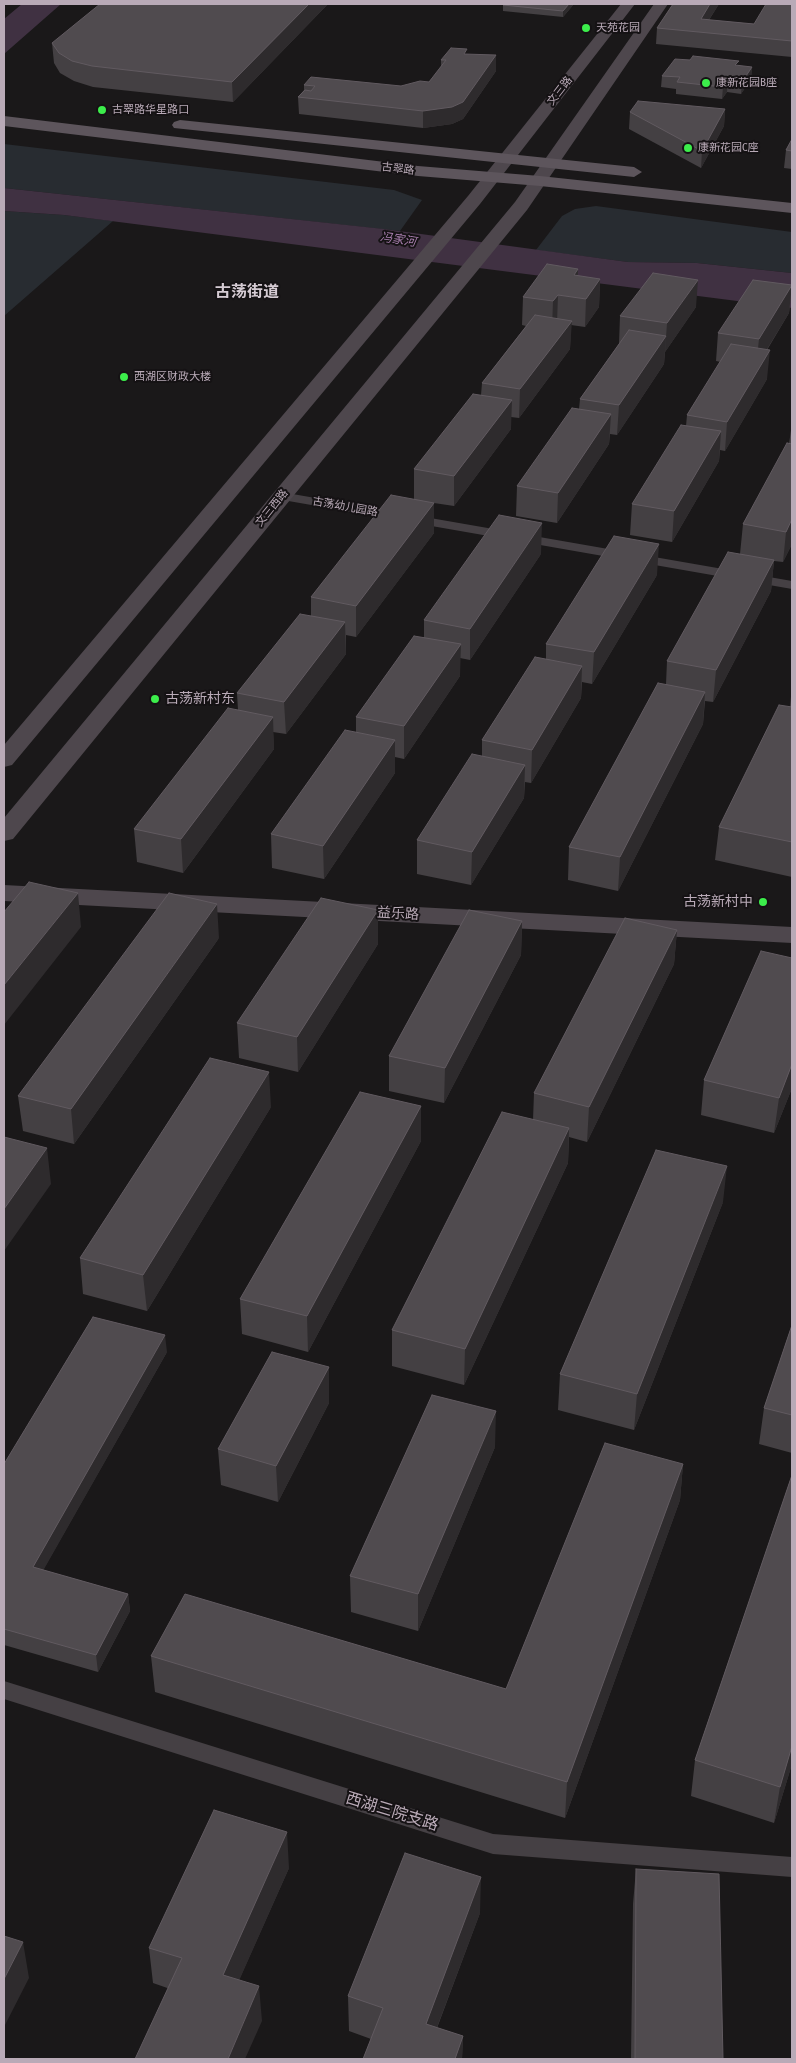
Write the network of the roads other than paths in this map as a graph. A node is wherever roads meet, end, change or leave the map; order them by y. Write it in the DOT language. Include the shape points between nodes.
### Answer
graph roads {
  1 [pos="628,4"];
  2 [pos="661,4"];
  3 [pos="4,107"];
  4 [pos="99,117"];
  5 [pos="4,121"];
  6 [pos="166,123"];
  7 [pos="508,158"];
  8 [pos="552,163"];
  9 [pos="648,174"];
  10 [pos="491,177"];
  11 [pos="540,181"];
  12 [pos="792,208"];
  13 [pos="281,496"];
  14 [pos="792,585"];
  15 [pos="4,760"];
  16 [pos="4,834"];
  17 [pos="4,893"];
  18 [pos="792,935"];
  19 [pos="4,1690"];
  20 [pos="792,1867"];
  1 -- 7 [label="main road, 文三路"];
  2 -- 8 [label="main road"];
  3 -- 4 [label="main road"];
  5 -- 10 [label="main road, 古翠路"];
  6 -- 7 [label="main road, 古翠路"];
  7 -- 8 [label="main road, 古翠路"];
  7 -- 10 [label="main road, 文三路"];
  8 -- 9 [label="main road, 古翠路"];
  8 -- 11 [label="main road"];
  10 -- 11 [label="main road, 古翠路"];
  10 -- 15 [label="main road"];
  11 -- 12 [label="main road, 古翠路"];
  11 -- 13 [label="main road, 文三西路"];
  13 -- 14 [label="lane, 古荡幼儿园路"];
  13 -- 16 [label="main road, 文三西路"];
  17 -- 18 [label="main road, 益乐路"];
  19 -- 20 [label="lane, 西湖三院支路" via="493,1844"];
}
